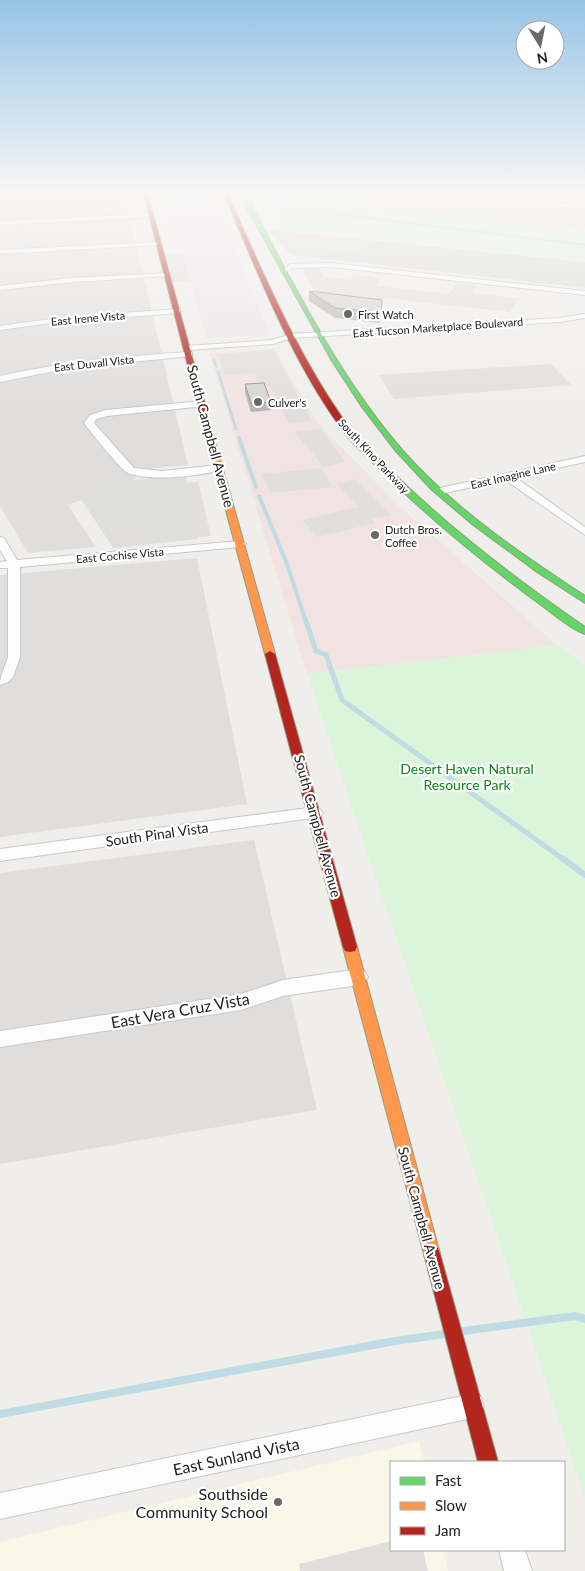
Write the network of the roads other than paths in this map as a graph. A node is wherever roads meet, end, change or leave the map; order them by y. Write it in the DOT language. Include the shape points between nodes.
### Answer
graph roads {
  1 [pos="164,265"];
  2 [pos="258,265"];
  3 [pos="281,265"];
  4 [pos="318,265"];
  5 [pos="334,265"];
  6 [pos="284,271"];
  7 [pos="167,274"];
  8 [pos="0,288"];
  9 [pos="585,293"];
  10 [pos="177,311"];
  11 [pos="585,316"];
  12 [pos="585,324"];
  13 [pos="0,328"];
  14 [pos="320,338"];
  15 [pos="293,340"];
  16 [pos="188,351"];
  17 [pos="0,379"];
  18 [pos="202,404"];
  19 [pos="585,459"];
  20 [pos="218,468"];
  21 [pos="506,476"];
  22 [pos="440,491"];
  23 [pos="585,532"];
  24 [pos="457,537"];
  25 [pos="0,540"];
  26 [pos="240,544"];
  27 [pos="14,564"];
  28 [pos="0,565"];
  29 [pos="582,597"];
  30 [pos="585,630"];
  31 [pos="5,683"];
  32 [pos="314,813"];
  33 [pos="0,855"];
  34 [pos="359,977"];
  35 [pos="0,1039"];
  36 [pos="472,1406"];
  37 [pos="488,1461"];
  38 [pos="0,1506"];
  39 [pos="512,1551"];
  40 [pos="518,1571"];
  1 -- 7 [label="main road, South Campbell Avenue"];
  2 -- 15 [label="main road, South Kino Parkway"];
  3 -- 6 [label="main road, South Kino Parkway"];
  4 -- 6 [label="street" via="291,266"];
  5 -- 9 [label="street"];
  6 -- 14 [label="main road, South Kino Parkway"];
  7 -- 8 [label="street"];
  7 -- 10 [label="main road, South Campbell Avenue"];
  10 -- 13 [label="street, East Irene Vista"];
  10 -- 16 [label="main road, South Campbell Avenue"];
  11 -- 14 [label="street, East Tucson Marketplace Boulevard"];
  12 -- 14 [label="street, East Tucson Marketplace Boulevard"];
  14 -- 15 [label="street, East Duvall Vista"];
  14 -- 22 [label="main road, South Kino Parkway" via="376,425"];
  15 -- 16 [label="street, East Duvall Vista"];
  15 -- 24 [label="main road, South Kino Parkway" via="322,396 352,436 394,480"];
  16 -- 17 [label="street, East Duvall Vista" via="84,362"];
  16 -- 18 [label="main road, South Campbell Avenue"];
  18 -- 20 [label="main road, South Campbell Avenue"];
  18 -- 20 [label="street" via="88,416 90,426 130,470 152,474"];
  19 -- 21 [label="street, East Imagine Lane"];
  20 -- 26 [label="main road, South Campbell Avenue"];
  21 -- 22 [label="street, East Imagine Lane"];
  21 -- 23 [label="street"];
  22 -- 29 [label="main road, South Kino Parkway" via="495,538"];
  24 -- 29 [label="main road" via="474,535 544,586"];
  24 -- 30 [label="main road, South Kino Parkway" via="511,580"];
  25 -- 27 [label="street"];
  26 -- 27 [label="street, East Cochise Vista"];
  26 -- 32 [label="main road, South Campbell Avenue"];
  27 -- 28 [label="street, East Cochise Vista"];
  27 -- 31 [label="street" via="14,657"];
  32 -- 33 [label="street, South Pinal Vista"];
  32 -- 34 [label="main road, South Campbell Avenue"];
  34 -- 35 [label="street, East Vera Cruz Vista" via="283,988 241,1002"];
  34 -- 36 [label="main road, South Campbell Avenue"];
  36 -- 37 [label="main road, South Campbell Avenue"];
  36 -- 38 [label="street, East Sunland Vista"];
  39 -- 40 [label="street"];
}
